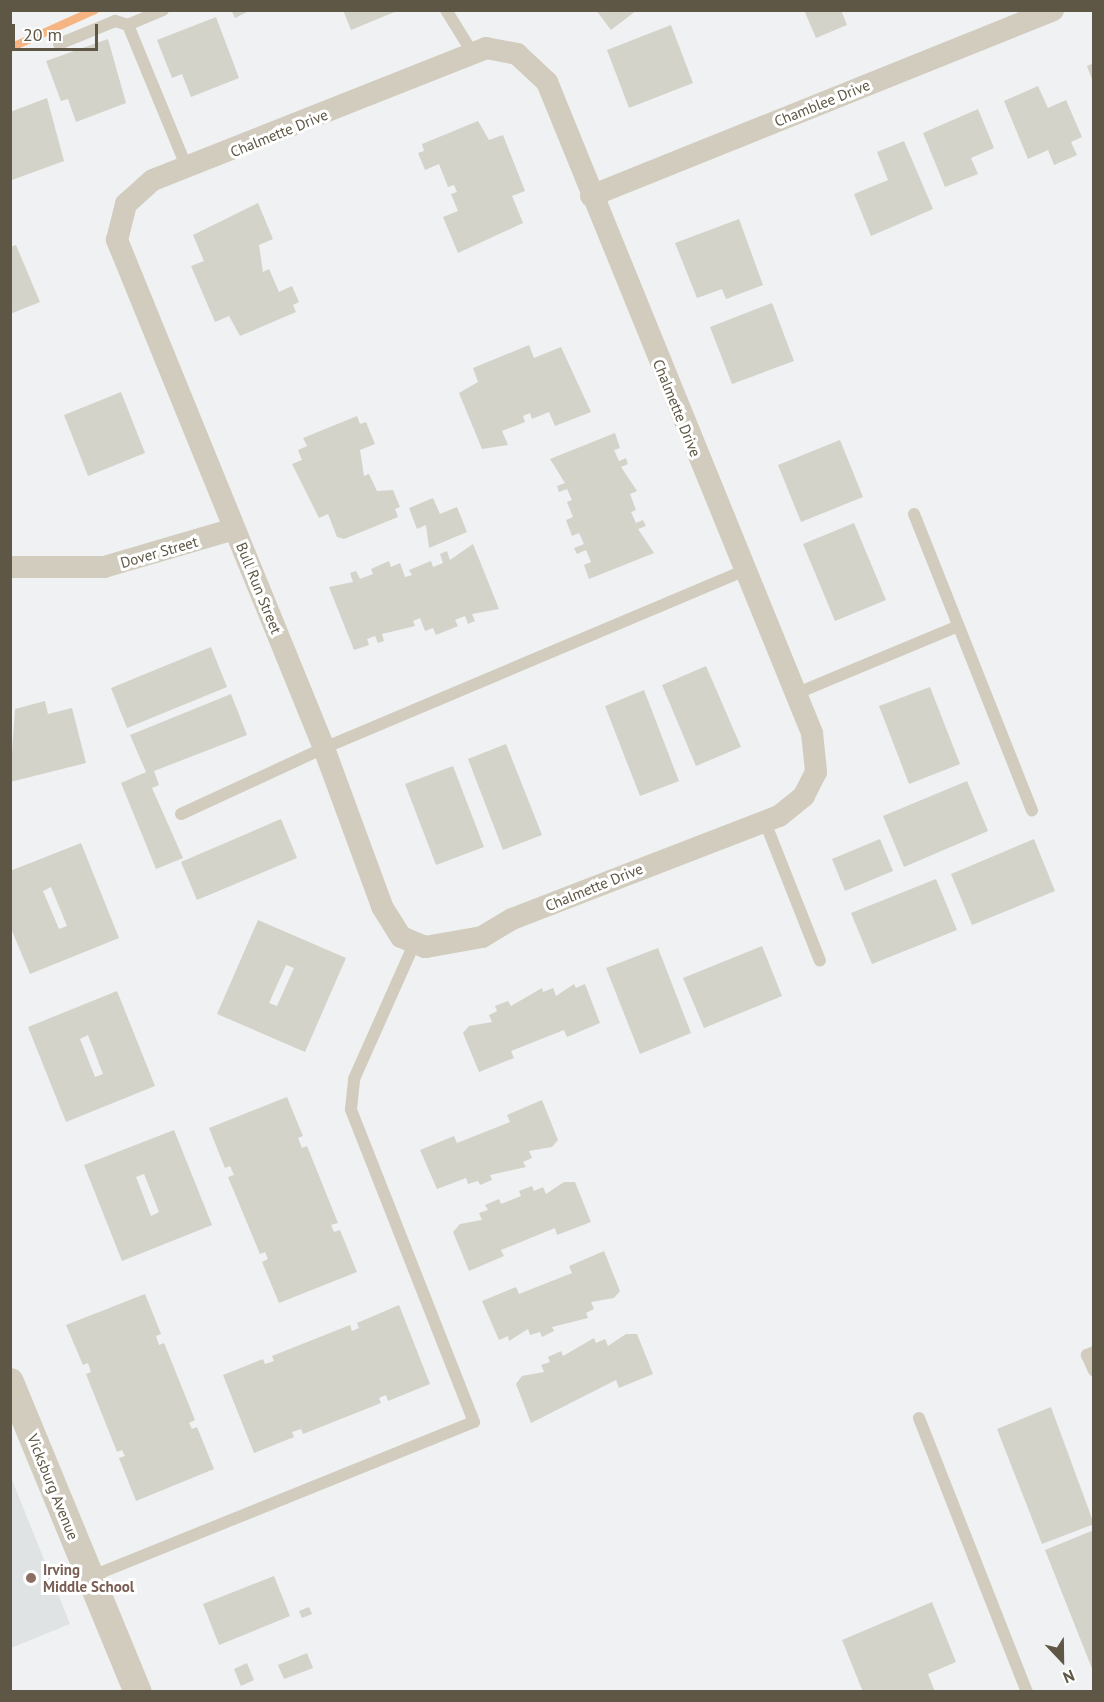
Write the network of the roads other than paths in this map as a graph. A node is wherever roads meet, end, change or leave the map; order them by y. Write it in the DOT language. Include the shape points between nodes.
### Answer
graph roads {
  1 [pos="163,10"];
  2 [pos="446,10"];
  3 [pos="1053,10"];
  4 [pos="128,25"];
  5 [pos="58,44"];
  6 [pos="472,52"];
  7 [pos="187,168"];
  8 [pos="591,196"];
  9 [pos="119,225"];
  10 [pos="914,514"];
  11 [pos="234,529"];
  12 [pos="10,567"];
  13 [pos="743,571"];
  14 [pos="958,626"];
  15 [pos="795,694"];
  16 [pos="324,748"];
  17 [pos="1032,810"];
  18 [pos="181,814"];
  19 [pos="765,822"];
  20 [pos="414,944"];
  21 [pos="820,961"];
  22 [pos="1094,1352"];
  23 [pos="1094,1371"];
  24 [pos="10,1382"];
  25 [pos="919,1418"];
  26 [pos="90,1577"];
  27 [pos="138,1692"];
  28 [pos="1027,1692"];
  1 -- 4 [label="lane"];
  2 -- 6 [label="lane"];
  3 -- 8 [label="street, Chamblee Drive"];
  4 -- 5 [label="lane" via="115,21"];
  4 -- 7 [label="lane"];
  6 -- 7 [label="street, Chalmette Drive"];
  6 -- 8 [label="street, Chalmette Drive" via="517,54 538,70"];
  7 -- 9 [label="street, Chalmette Drive" via="136,192"];
  8 -- 13 [label="street, Chalmette Drive"];
  9 -- 11 [label="street, Bull Run Street" via="119,255 144,300"];
  10 -- 14 [label="lane"];
  11 -- 12 [label="street, Dover Street" via="104,567"];
  11 -- 16 [label="street, Bull Run Street"];
  13 -- 15 [label="street, Chalmette Drive"];
  13 -- 16 [label="lane"];
  14 -- 15 [label="lane"];
  14 -- 17 [label="lane"];
  15 -- 19 [label="street, Chalmette Drive" via="812,733 816,772 804,796"];
  16 -- 18 [label="lane"];
  16 -- 20 [label="street, Bull Run Street" via="382,906 392,927"];
  19 -- 20 [label="street, Chalmette Drive" via="464,943"];
  19 -- 21 [label="lane"];
  20 -- 26 [label="lane" via="354,1079 351,1109 474,1422"];
  22 -- 23 [label="lane" via="1087,1355"];
  24 -- 26 [label="street, Vicksburg Avenue"];
  25 -- 28 [label="lane"];
  26 -- 27 [label="street, Vicksburg Avenue"];
}
